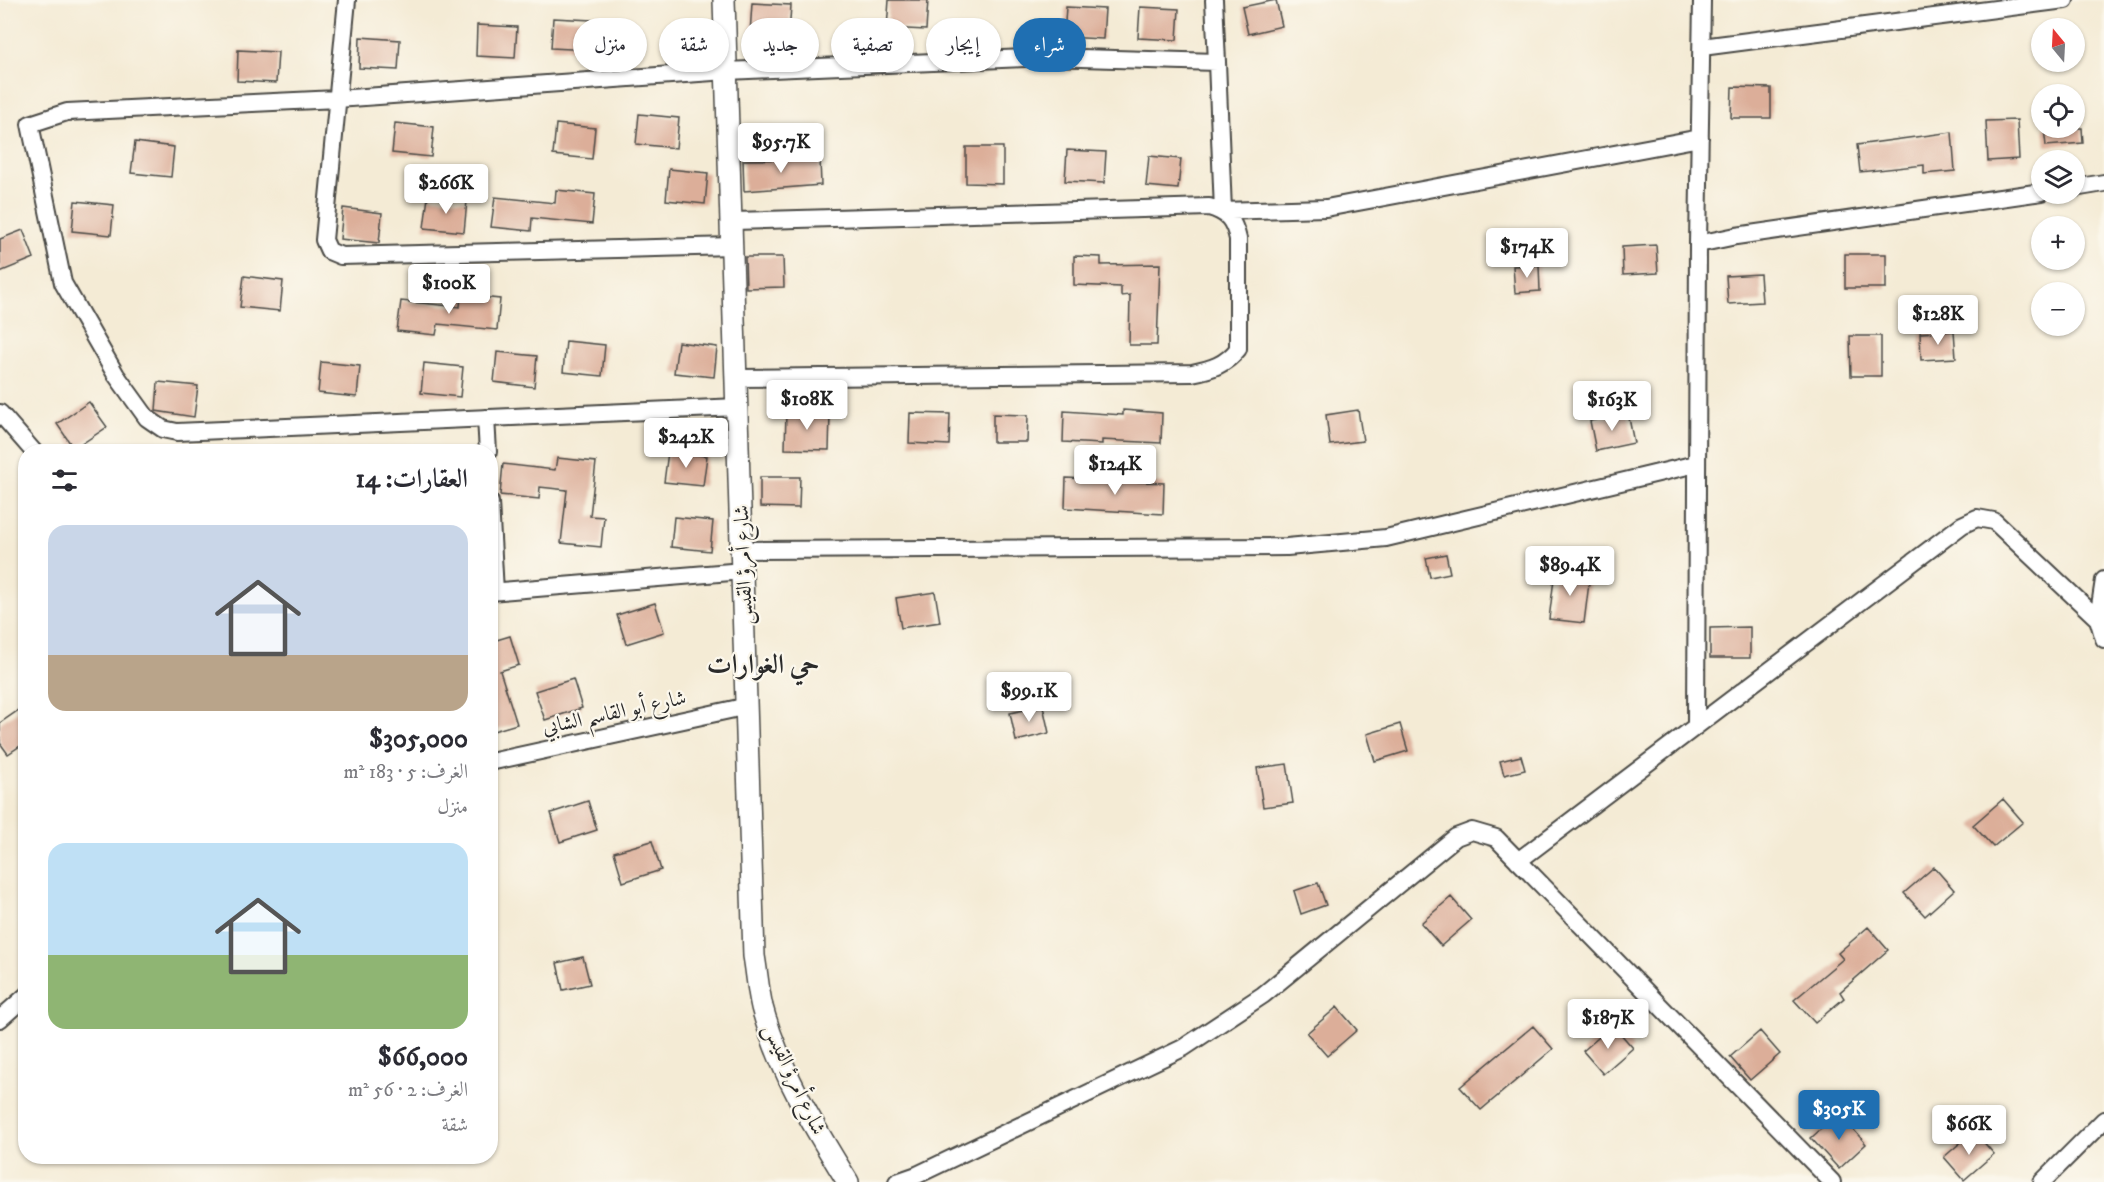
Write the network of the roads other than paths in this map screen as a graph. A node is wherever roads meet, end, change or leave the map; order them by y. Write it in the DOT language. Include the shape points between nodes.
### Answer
graph roads {
  1 [pos="346,0"];
  2 [pos="724,0"];
  3 [pos="1214,0"];
  4 [pos="1702,0"];
  5 [pos="2065,0"];
  6 [pos="725,18"];
  7 [pos="1702,47"];
  8 [pos="1217,62"];
  9 [pos="729,71"];
  10 [pos="713,72"];
  11 [pos="727,72"];
  12 [pos="337,99"];
  13 [pos="1700,138"];
  14 [pos="2104,183"];
  15 [pos="2085,186"];
  16 [pos="2031,194"];
  17 [pos="1223,211"];
  18 [pos="733,220"];
  19 [pos="1698,244"];
  20 [pos="733,246"];
  21 [pos="737,378"];
  22 [pos="738,406"];
  23 [pos="0,413"];
  24 [pos="486,418"];
  25 [pos="27,444"];
  26 [pos="488,444"];
  27 [pos="1696,464"];
  28 [pos="743,550"];
  29 [pos="743,571"];
  30 [pos="2104,580"];
  31 [pos="498,592"];
  32 [pos="2098,619"];
  33 [pos="2104,639"];
  34 [pos="748,706"];
  35 [pos="1696,726"];
  36 [pos="498,760"];
  37 [pos="1518,861"];
  38 [pos="18,1003"];
  39 [pos="0,1019"];
  40 [pos="2104,1120"];
  41 [pos="843,1174"];
  42 [pos="859,1182"];
  43 [pos="897,1182"];
  44 [pos="1831,1182"];
  45 [pos="2042,1182"];
  1 -- 12 [label="street"];
  2 -- 6 [label="street, شارع أمرؤ القيس"];
  3 -- 8 [label="street"];
  4 -- 7 [label="street"];
  5 -- 7 [label="street"];
  7 -- 13 [label="street"];
  8 -- 9 [label="street" via="1047,57"];
  8 -- 17 [label="street"];
  10 -- 12 [label="street"];
  11 -- 18 [label="street, شارع أمرؤ القيس"];
  12 -- 20 [label="street" via="324,240 328,251 341,256"];
  12 -- 24 [label="street" via="67,112 30,124 63,283 116,375 147,418 163,429 177,432"];
  13 -- 17 [label="street" via="1326,208"];
  13 -- 19 [label="street"];
  14 -- 15 [label="street"];
  16 -- 19 [label="street"];
  17 -- 18 [label="street" via="1200,208"];
  17 -- 21 [label="street" via="1234,223 1238,239 1238,349 1215,368 1192,373"];
  18 -- 20 [label="street, شارع أمرؤ القيس"];
  19 -- 27 [label="street"];
  20 -- 21 [label="street, شارع أمرؤ القيس"];
  21 -- 22 [label="street, شارع أمرؤ القيس"];
  22 -- 24 [label="street"];
  22 -- 28 [label="street, شارع أمرؤ القيس"];
  23 -- 25 [label="street"];
  24 -- 26 [label="street"];
  27 -- 28 [label="street" via="1386,538 1287,547"];
  27 -- 35 [label="street"];
  28 -- 29 [label="street, شارع أمرؤ القيس"];
  29 -- 31 [label="street"];
  29 -- 34 [label="street, شارع أمرؤ القيس"];
  30 -- 32 [label="street"];
  32 -- 33 [label="street"];
  32 -- 35 [label="street" via="1994,521 1977,518 1962,525"];
  34 -- 36 [label="street, شارع أبو القاسم الشابي"];
  34 -- 41 [label="street, شارع أمرؤ القيس" via="754,956 762,1006 778,1054 813,1125"];
  35 -- 37 [label="street"];
  37 -- 43 [label="street" via="1496,838 1472,831 1456,837 1263,995 1183,1047"];
  37 -- 44 [label="street"];
  38 -- 39 [label="street"];
  40 -- 45 [label="street"];
  41 -- 42 [label="street"];
}
